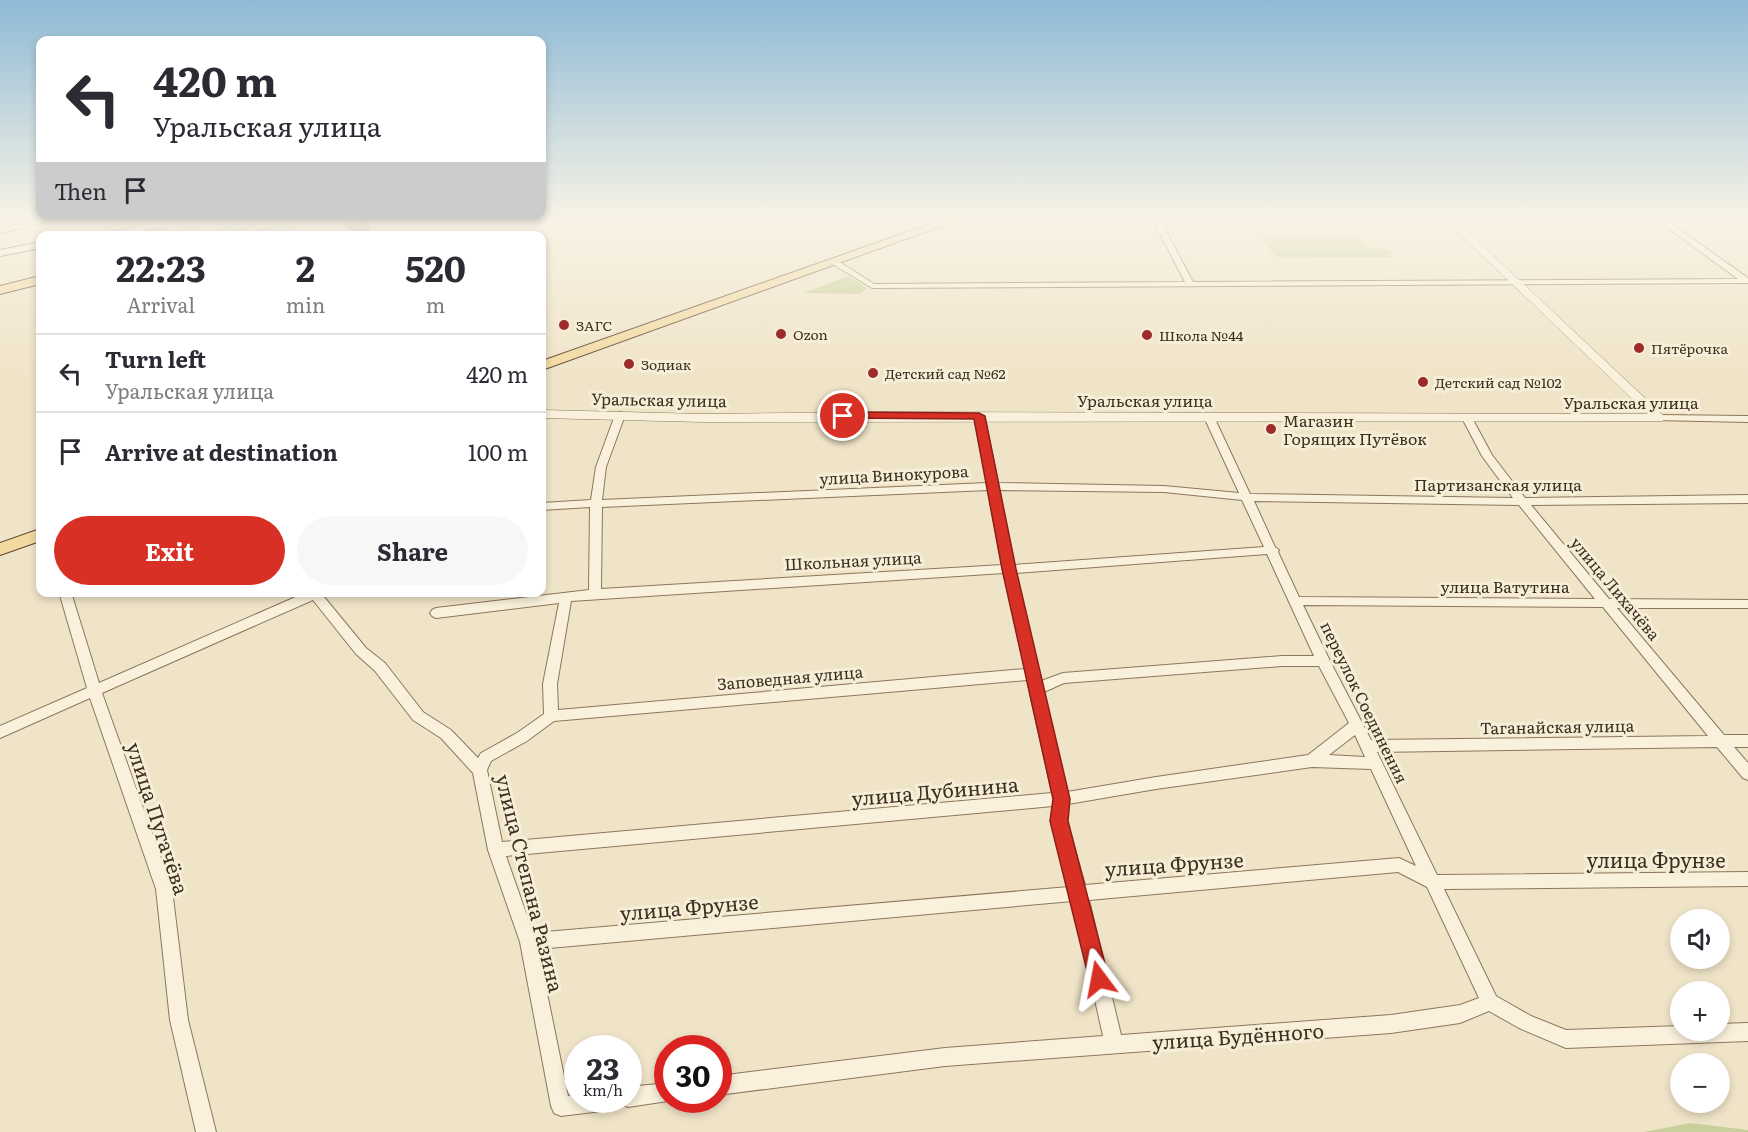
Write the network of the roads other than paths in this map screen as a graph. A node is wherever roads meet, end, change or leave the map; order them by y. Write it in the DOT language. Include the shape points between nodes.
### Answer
graph roads {
  1 [pos="813,271"];
  2 [pos="848,271"];
  3 [pos="1183,271"];
  4 [pos="1503,271"];
  5 [pos="1732,271"];
  6 [pos="36,281"];
  7 [pos="1747,281"];
  8 [pos="1516,283"];
  9 [pos="1190,284"];
  10 [pos="0,290"];
  11 [pos="546,365"];
  12 [pos="546,414"];
  13 [pos="620,415"];
  14 [pos="979,416"];
  15 [pos="1209,417"];
  16 [pos="1467,418"];
  17 [pos="1659,418"];
  18 [pos="1748,419"];
  19 [pos="993,486"];
  20 [pos="1248,497"];
  21 [pos="1748,499"];
  22 [pos="1522,502"];
  23 [pos="596,505"];
  24 [pos="546,506"];
  25 [pos="36,536"];
  26 [pos="0,549"];
  27 [pos="1273,550"];
  28 [pos="1009,569"];
  29 [pos="595,594"];
  30 [pos="66,597"];
  31 [pos="307,597"];
  32 [pos="316,597"];
  33 [pos="566,597"];
  34 [pos="1298,601"];
  35 [pos="1608,603"];
  36 [pos="1748,604"];
  37 [pos="436,613"];
  38 [pos="1323,661"];
  39 [pos="1034,681"];
  40 [pos="95,692"];
  41 [pos="551,716"];
  42 [pos="1357,725"];
  43 [pos="0,732"];
  44 [pos="1748,741"];
  45 [pos="1720,742"];
  46 [pos="1367,746"];
  47 [pos="1312,761"];
  48 [pos="1375,763"];
  49 [pos="480,770"];
  50 [pos="1748,774"];
  51 [pos="1061,799"];
  52 [pos="496,850"];
  53 [pos="1748,879"];
  54 [pos="1432,882"];
  55 [pos="1079,892"];
  56 [pos="528,942"];
  57 [pos="1490,1002"];
  58 [pos="1748,1032"];
  59 [pos="1114,1045"];
  60 [pos="732,1084"];
  61 [pos="564,1106"];
  62 [pos="206,1132"];
  1 -- 11 [label="main road"];
  2 -- 9 [label="street" via="872,286"];
  3 -- 9 [label="street"];
  4 -- 8 [label="street"];
  5 -- 7 [label="street"];
  6 -- 10 [label="main road"];
  7 -- 8 [label="street"];
  8 -- 9 [label="street"];
  8 -- 17 [label="street"];
  12 -- 13 [label="street, Уральская улица"];
  13 -- 14 [label="street, Уральская улица"];
  13 -- 23 [label="street" via="601,467"];
  14 -- 15 [label="street, Уральская улица"];
  14 -- 19 [label="street"];
  15 -- 16 [label="street, Уральская улица"];
  15 -- 20 [label="street, переулок Соединения"];
  16 -- 17 [label="street, Уральская улица"];
  16 -- 22 [label="street, улица Лихачёва" via="1487,456"];
  17 -- 18 [label="street, Уральская улица"];
  19 -- 20 [label="street, улица Винокурова" via="1164,489"];
  19 -- 23 [label="street, улица Винокурова"];
  19 -- 28 [label="street"];
  20 -- 22 [label="street, Партизанская улица"];
  20 -- 27 [label="street, переулок Соединения"];
  21 -- 22 [label="street, Партизанская улица"];
  22 -- 35 [label="street, улица Лихачёва"];
  23 -- 24 [label="street, улица Винокурова"];
  23 -- 29 [label="street"];
  25 -- 26 [label="main road"];
  27 -- 28 [label="street, Школьная улица"];
  27 -- 34 [label="street, переулок Соединения"];
  28 -- 29 [label="street, Школьная улица"];
  28 -- 39 [label="street"];
  29 -- 33 [label="street, Школьная улица"];
  30 -- 40 [label="street, улица Пугачёва"];
  31 -- 40 [label="street"];
  32 -- 49 [label="street, улица Степана Разина" via="418,716 446,734"];
  33 -- 37 [label="street, Школьная улица"];
  33 -- 41 [label="street" via="550,684"];
  34 -- 35 [label="street, улица Ватутина"];
  34 -- 38 [label="street, переулок Соединения"];
  35 -- 36 [label="street, улица Ватутина"];
  35 -- 45 [label="street, улица Лихачёва"];
  38 -- 39 [label="street, Заповедная улица"];
  38 -- 42 [label="street, переулок Соединения"];
  39 -- 41 [label="street, Заповедная улица"];
  39 -- 51 [label="street"];
  40 -- 43 [label="street"];
  40 -- 62 [label="street, улица Пугачёва" via="164,889 179,1020"];
  41 -- 49 [label="street" via="486,757"];
  42 -- 46 [label="street, переулок Соединения"];
  42 -- 47 [label="street"];
  44 -- 45 [label="street, Таганайская улица"];
  45 -- 46 [label="street, Таганайская улица"];
  45 -- 50 [label="street, улица Лихачёва"];
  46 -- 48 [label="street, переулок Соединения"];
  47 -- 48 [label="street, улица Дубинина"];
  47 -- 51 [label="street, улица Дубинина"];
  48 -- 54 [label="street, переулок Соединения"];
  49 -- 52 [label="street, улица Степана Разина"];
  51 -- 52 [label="street, улица Дубинина"];
  51 -- 55 [label="street" via="1059,821"];
  52 -- 56 [label="street, улица Степана Разина"];
  53 -- 54 [label="street, улица Фрунзе"];
  54 -- 55 [label="street, улица Фрунзе" via="1399,865"];
  54 -- 57 [label="street, переулок Соединения"];
  55 -- 56 [label="street, улица Фрунзе"];
  55 -- 59 [label="street"];
  56 -- 61 [label="street, улица Степана Разина" via="561,1106"];
  57 -- 58 [label="street" via="1525,1022 1566,1038"];
  57 -- 59 [label="street, улица Будённого" via="1460,1014 1391,1024"];
  59 -- 60 [label="street, улица Будённого" via="945,1057"];
}
